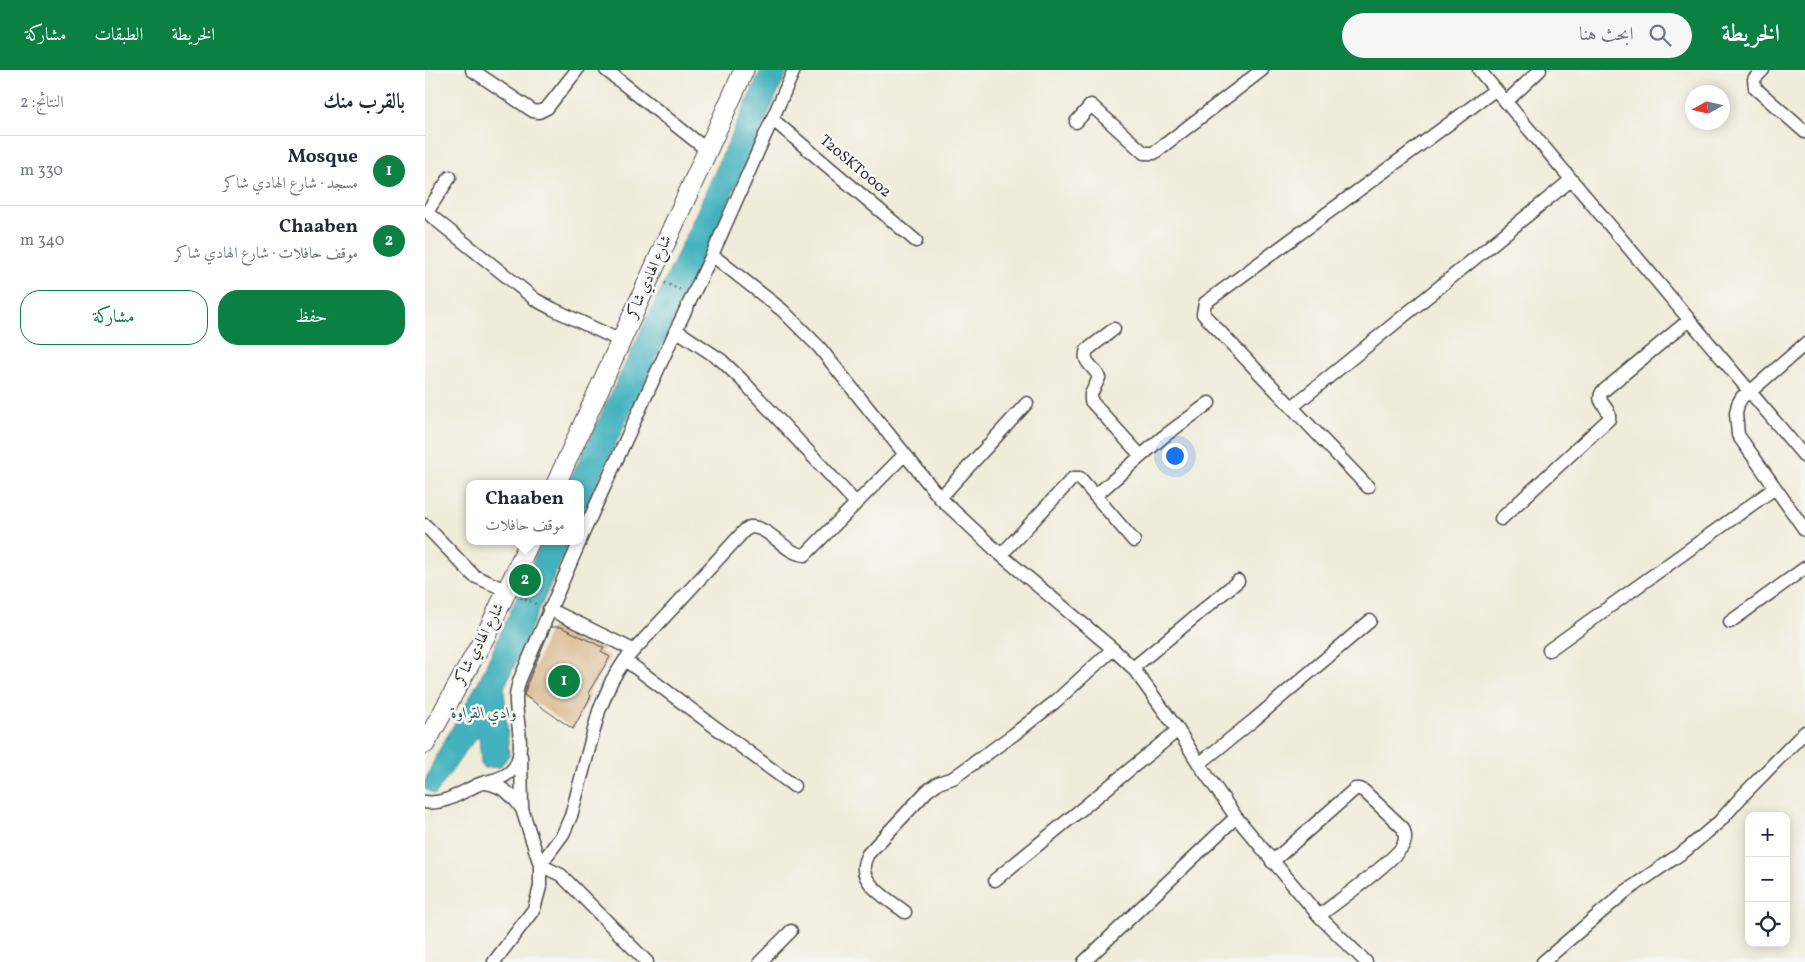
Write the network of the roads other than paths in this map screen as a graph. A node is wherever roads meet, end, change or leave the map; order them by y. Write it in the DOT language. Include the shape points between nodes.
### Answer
graph roads {
  1 [pos="472,70"];
  2 [pos="577,70"];
  3 [pos="606,70"];
  4 [pos="744,70"];
  5 [pos="794,70"];
  6 [pos="1262,70"];
  7 [pos="1479,70"];
  8 [pos="1540,70"];
  9 [pos="1763,70"];
  10 [pos="1495,90"];
  11 [pos="1506,102"];
  12 [pos="772,119"];
  13 [pos="1076,122"];
  14 [pos="1805,132"];
  15 [pos="707,150"];
  16 [pos="451,177"];
  17 [pos="1571,180"];
  18 [pos="916,240"];
  19 [pos="712,255"];
  20 [pos="1689,320"];
  21 [pos="1114,329"];
  22 [pos="676,330"];
  23 [pos="621,341"];
  24 [pos="1805,344"];
  25 [pos="1751,391"];
  26 [pos="1027,403"];
  27 [pos="1209,403"];
  28 [pos="1292,407"];
  29 [pos="904,455"];
  30 [pos="1141,456"];
  31 [pos="1805,457"];
  32 [pos="559,480"];
  33 [pos="1368,486"];
  34 [pos="1775,488"];
  35 [pos="1095,496"];
  36 [pos="940,498"];
  37 [pos="856,503"];
  38 [pos="1501,519"];
  39 [pos="425,525"];
  40 [pos="1805,530"];
  41 [pos="584,532"];
  42 [pos="1134,541"];
  43 [pos="528,545"];
  44 [pos="578,545"];
  45 [pos="1001,555"];
  46 [pos="1805,568"];
  47 [pos="1238,581"];
  48 [pos="508,591"];
  49 [pos="549,610"];
  50 [pos="1370,621"];
  51 [pos="1730,622"];
  52 [pos="1113,649"];
  53 [pos="1549,650"];
  54 [pos="629,655"];
  55 [pos="1133,668"];
  56 [pos="1178,730"];
  57 [pos="1805,732"];
  58 [pos="425,744"];
  59 [pos="520,754"];
  60 [pos="1199,764"];
  61 [pos="485,782"];
  62 [pos="794,786"];
  63 [pos="425,802"];
  64 [pos="522,809"];
  65 [pos="1236,817"];
  66 [pos="1272,862"];
  67 [pos="540,864"];
  68 [pos="995,880"];
  69 [pos="905,912"];
  70 [pos="1319,916"];
  71 [pos="791,931"];
  72 [pos="495,962"];
  73 [pos="647,962"];
  74 [pos="760,962"];
  75 [pos="1083,962"];
  76 [pos="1365,962"];
  77 [pos="1543,962"];
  1 -- 2 [label="street" via="539,112 547,108"];
  3 -- 15 [label="street"];
  4 -- 15 [label="main road, شارع الهادي شاكر"];
  5 -- 12 [label="street"];
  6 -- 13 [label="street" via="1154,153 1144,153 1091,105"];
  7 -- 10 [label="street"];
  8 -- 11 [label="street"];
  9 -- 14 [label="street" via="1755,79 1755,88"];
  10 -- 11 [label="street"];
  10 -- 28 [label="street" via="1205,303 1203,314"];
  11 -- 17 [label="street"];
  12 -- 18 [label="street, T20SKT0002"];
  12 -- 19 [label="street"];
  15 -- 23 [label="main road, شارع الهادي شاكر"];
  16 -- 23 [label="street" via="429,209 431,216 544,305"];
  17 -- 20 [label="street"];
  17 -- 28 [label="street"];
  19 -- 22 [label="street"];
  19 -- 29 [label="street" via="782,310 819,347"];
  20 -- 25 [label="street"];
  20 -- 38 [label="street" via="1602,392 1600,400 1609,412 1609,418"];
  21 -- 30 [label="street" via="1085,353 1087,362 1099,378 1091,401"];
  22 -- 37 [label="street" via="721,360 741,379"];
  22 -- 41 [label="street"];
  23 -- 32 [label="main road, شارع الهادي شاكر"];
  24 -- 25 [label="street"];
  25 -- 31 [label="street"];
  25 -- 34 [label="street" via="1738,404 1738,435"];
  26 -- 36 [label="street"];
  27 -- 30 [label="street"];
  28 -- 33 [label="street"];
  29 -- 36 [label="street"];
  29 -- 37 [label="street"];
  30 -- 35 [label="street"];
  34 -- 40 [label="street"];
  34 -- 53 [label="street"];
  35 -- 42 [label="street"];
  35 -- 45 [label="street" via="1079,478 1070,479"];
  36 -- 45 [label="street"];
  37 -- 54 [label="street" via="805,555 797,554 761,528 750,526"];
  39 -- 48 [label="street" via="475,576"];
  43 -- 48 [label="main road, شارع الهادي شاكر"];
  44 -- 49 [label="street"];
  45 -- 52 [label="street"];
  46 -- 51 [label="street"];
  47 -- 55 [label="street"];
  48 -- 58 [label="main road, شارع الهادي شاكر"];
  49 -- 54 [label="street"];
  49 -- 59 [label="street" via="519,679 516,698"];
  50 -- 60 [label="street"];
  52 -- 55 [label="street"];
  52 -- 69 [label="street" via="1013,735 953,778 927,791 868,854 863,865 867,882"];
  54 -- 62 [label="street"];
  54 -- 67 [label="street" via="612,680 599,711 567,825"];
  55 -- 56 [label="street"];
  56 -- 60 [label="street"];
  56 -- 68 [label="street"];
  57 -- 77 [label="street" via="1720,821 1686,850 1625,892"];
  59 -- 61 [label="street" via="511,772"];
  59 -- 64 [label="street"];
  60 -- 65 [label="street"];
  61 -- 63 [label="street" via="443,802"];
  61 -- 64 [label="street" via="504,789"];
  64 -- 67 [label="street"];
  65 -- 66 [label="street"];
  65 -- 75 [label="street"];
  66 -- 70 [label="street"];
  66 -- 70 [label="street" via="1355,790 1364,791 1403,828 1406,836 1404,845 1392,858"];
  67 -- 72 [label="street" via="540,887 534,909"];
  67 -- 73 [label="street" via="561,875"];
  70 -- 76 [label="street"];
  71 -- 74 [label="street"];
}
